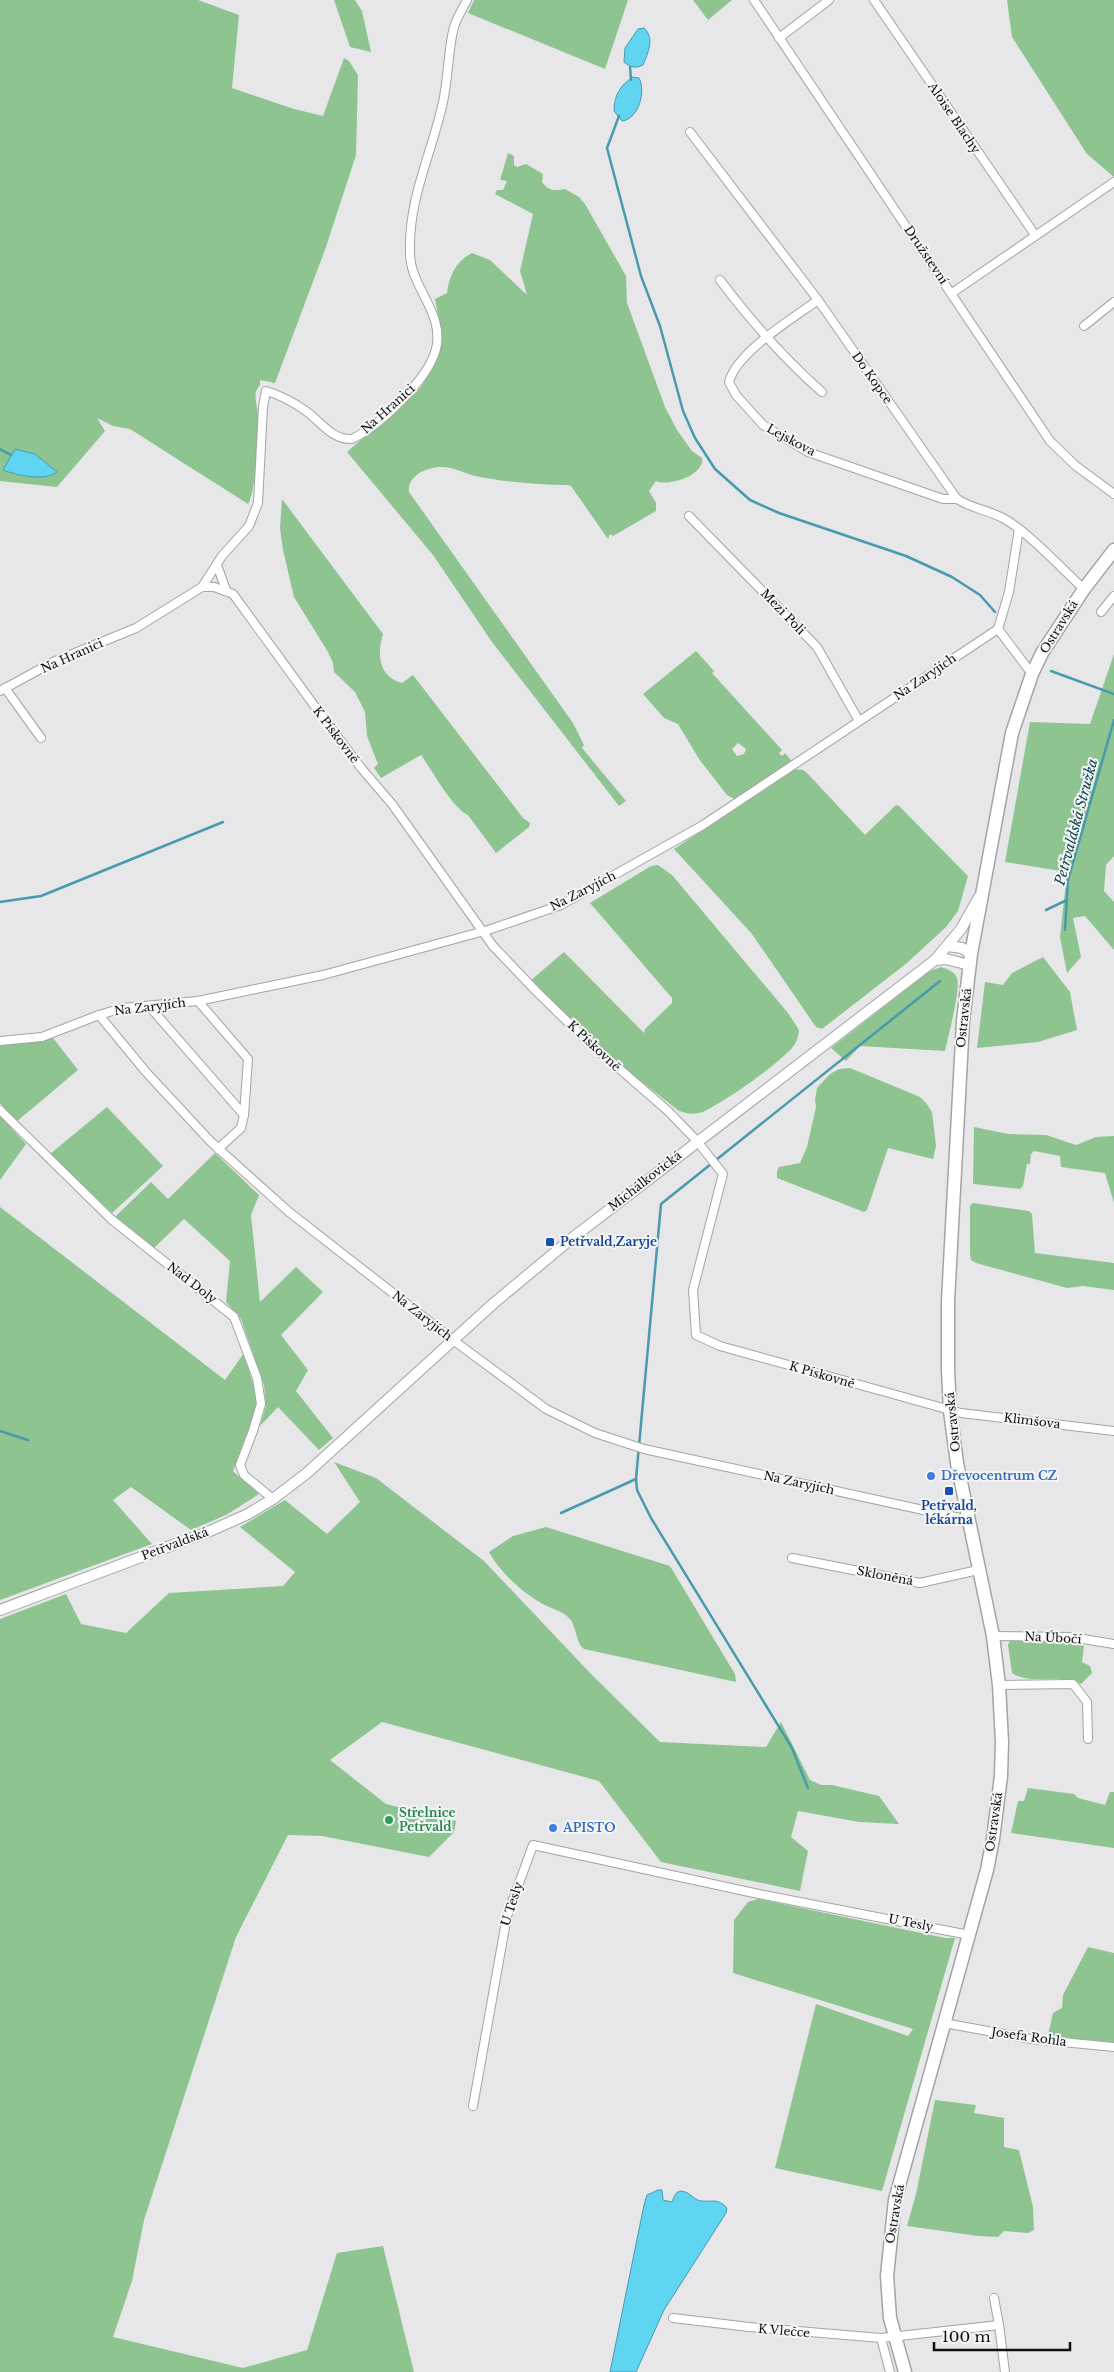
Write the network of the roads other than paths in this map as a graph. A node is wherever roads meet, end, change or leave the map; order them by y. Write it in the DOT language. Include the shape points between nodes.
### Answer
graph roads {
  1 [pos="467,0"];
  2 [pos="754,0"];
  3 [pos="829,0"];
  4 [pos="874,0"];
  5 [pos="779,38"];
  6 [pos="690,132"];
  7 [pos="1114,182"];
  8 [pos="1035,235"];
  9 [pos="720,280"];
  10 [pos="952,293"];
  11 [pos="818,300"];
  12 [pos="1114,302"];
  13 [pos="1084,326"];
  14 [pos="766,338"];
  15 [pos="822,392"];
  16 [pos="1114,494"];
  17 [pos="957,499"];
  18 [pos="689,516"];
  19 [pos="1019,530"];
  20 [pos="1114,550"];
  21 [pos="217,565"];
  22 [pos="202,587"];
  23 [pos="1084,588"];
  24 [pos="226,590"];
  25 [pos="1114,596"];
  26 [pos="1101,612"];
  27 [pos="998,629"];
  28 [pos="1032,674"];
  29 [pos="3,690"];
  30 [pos="859,721"];
  31 [pos="41,738"];
  32 [pos="982,892"];
  33 [pos="482,932"];
  34 [pos="948,946"];
  35 [pos="970,959"];
  36 [pos="934,960"];
  37 [pos="198,1001"];
  38 [pos="149,1006"];
  39 [pos="99,1015"];
  40 [pos="0,1041"];
  41 [pos="0,1110"];
  42 [pos="244,1115"];
  43 [pos="697,1141"];
  44 [pos="218,1149"];
  45 [pos="453,1340"];
  46 [pos="950,1410"];
  47 [pos="1114,1431"];
  48 [pos="334,1448"];
  49 [pos="273,1499"];
  50 [pos="968,1520"];
  51 [pos="792,1558"];
  52 [pos="978,1570"];
  53 [pos="0,1610"];
  54 [pos="992,1636"];
  55 [pos="1114,1644"];
  56 [pos="999,1685"];
  57 [pos="1088,1739"];
  58 [pos="969,1935"];
  59 [pos="944,2023"];
  60 [pos="1114,2047"];
  61 [pos="473,2106"];
  62 [pos="994,2298"];
  63 [pos="673,2318"];
  64 [pos="999,2325"];
  65 [pos="881,2338"];
  66 [pos="895,2338"];
  67 [pos="890,2372"];
  68 [pos="905,2372"];
  69 [pos="1005,2372"];
  1 -- 21 [label="street, Na Hranici" via="453,29 443,102 412,212 410,255 436,323 436,350 419,380 384,415 352,439 338,438 284,396 266,391 258,503 249,526"];
  2 -- 5 [label="street, Družstevní"];
  3 -- 5 [label="street"];
  4 -- 8 [label="street, Aloise Blachy"];
  5 -- 10 [label="street, Družstevní"];
  6 -- 11 [label="street, Do Kopce"];
  7 -- 8 [label="street"];
  8 -- 10 [label="street"];
  9 -- 14 [label="street"];
  10 -- 16 [label="street, Družstevní" via="1050,441 1076,466"];
  11 -- 14 [label="street, Lejskova"];
  11 -- 17 [label="street, Do Kopce"];
  12 -- 13 [label="street"];
  14 -- 15 [label="street"];
  14 -- 17 [label="street, Lejskova" via="745,355 732,371 729,382 763,425 808,452 943,499"];
  17 -- 19 [label="street, Do Kopce" via="1002,518"];
  18 -- 30 [label="street, Mezi Poli" via="818,647"];
  19 -- 23 [label="street, Do Kopce"];
  19 -- 27 [label="street" via="1010,592"];
  20 -- 23 [label="main road, Ostravská"];
  21 -- 22 [label="street, Na Hranici"];
  21 -- 24 [label="street"];
  22 -- 24 [label="street"];
  22 -- 29 [label="street, Na Hranici" via="136,628 53,662"];
  23 -- 28 [label="main road, Ostravská" via="1054,631"];
  24 -- 33 [label="street, K Pískovně" via="239,600 329,726 392,804"];
  25 -- 26 [label="street"];
  27 -- 28 [label="street"];
  27 -- 30 [label="street, Na Zaryjích"];
  28 -- 32 [label="main road, Ostravská" via="1012,734"];
  29 -- 31 [label="street"];
  30 -- 33 [label="street, Na Zaryjích" via="703,826 561,905"];
  32 -- 34 [label="street, Michálkovická"];
  32 -- 35 [label="main road, Ostravská"];
  33 -- 37 [label="street, Na Zaryjích" via="323,975"];
  33 -- 43 [label="street, K Pískovně" via="536,991"];
  34 -- 35 [label="street" via="962,948"];
  34 -- 36 [label="street, Michálkovická"];
  35 -- 36 [label="street"];
  35 -- 46 [label="main road, Ostravská" via="957,1106 948,1300"];
  36 -- 43 [label="street, Michálkovická"];
  37 -- 38 [label="street, Na Zaryjích"];
  37 -- 42 [label="street" via="248,1059"];
  38 -- 39 [label="street, Na Zaryjích" via="122,1008"];
  38 -- 42 [label="street"];
  39 -- 40 [label="street" via="42,1038"];
  39 -- 44 [label="street, Na Zaryjích" via="146,1072"];
  41 -- 49 [label="street, Nad Doly" via="111,1219 234,1317 257,1378 261,1404 240,1464 244,1475"];
  42 -- 44 [label="street" via="241,1128"];
  43 -- 45 [label="street, Michálkovická" via="564,1245"];
  43 -- 46 [label="street, K Pískovně" via="723,1174 693,1290 696,1335 720,1346"];
  44 -- 45 [label="street, Na Zaryjích" via="289,1212"];
  45 -- 48 [label="street, Michálkovická"];
  45 -- 50 [label="street, Na Zaryjích" via="546,1409 595,1433 644,1449"];
  46 -- 47 [label="street, Klimšova"];
  46 -- 50 [label="main road, Ostravská"];
  48 -- 49 [label="street, Petřvaldská"];
  49 -- 53 [label="street, Petřvaldská" via="210,1531"];
  50 -- 52 [label="main road, Ostravská"];
  51 -- 52 [label="street, Skloněná" via="920,1583"];
  52 -- 54 [label="main road, Ostravská"];
  54 -- 55 [label="street, Na Úbočí" via="1071,1637"];
  54 -- 56 [label="main road, Ostravská"];
  56 -- 57 [label="street" via="1073,1684 1087,1702"];
  56 -- 58 [label="main road, Ostravská" via="1002,1742 997,1809 987,1870"];
  58 -- 59 [label="main road, Ostravská"];
  58 -- 61 [label="street, U Tesly" via="533,1845 506,1916"];
  59 -- 60 [label="street, Josefa Rohla" via="1031,2039"];
  59 -- 66 [label="main road, Ostravská" via="895,2200 887,2276"];
  62 -- 64 [label="street"];
  63 -- 65 [label="street, K Vlečce" via="749,2328"];
  64 -- 66 [label="street"];
  64 -- 69 [label="street"];
  65 -- 66 [label="street, K Vlečce"];
  65 -- 67 [label="street"];
  66 -- 68 [label="main road, Ostravská"];
}
